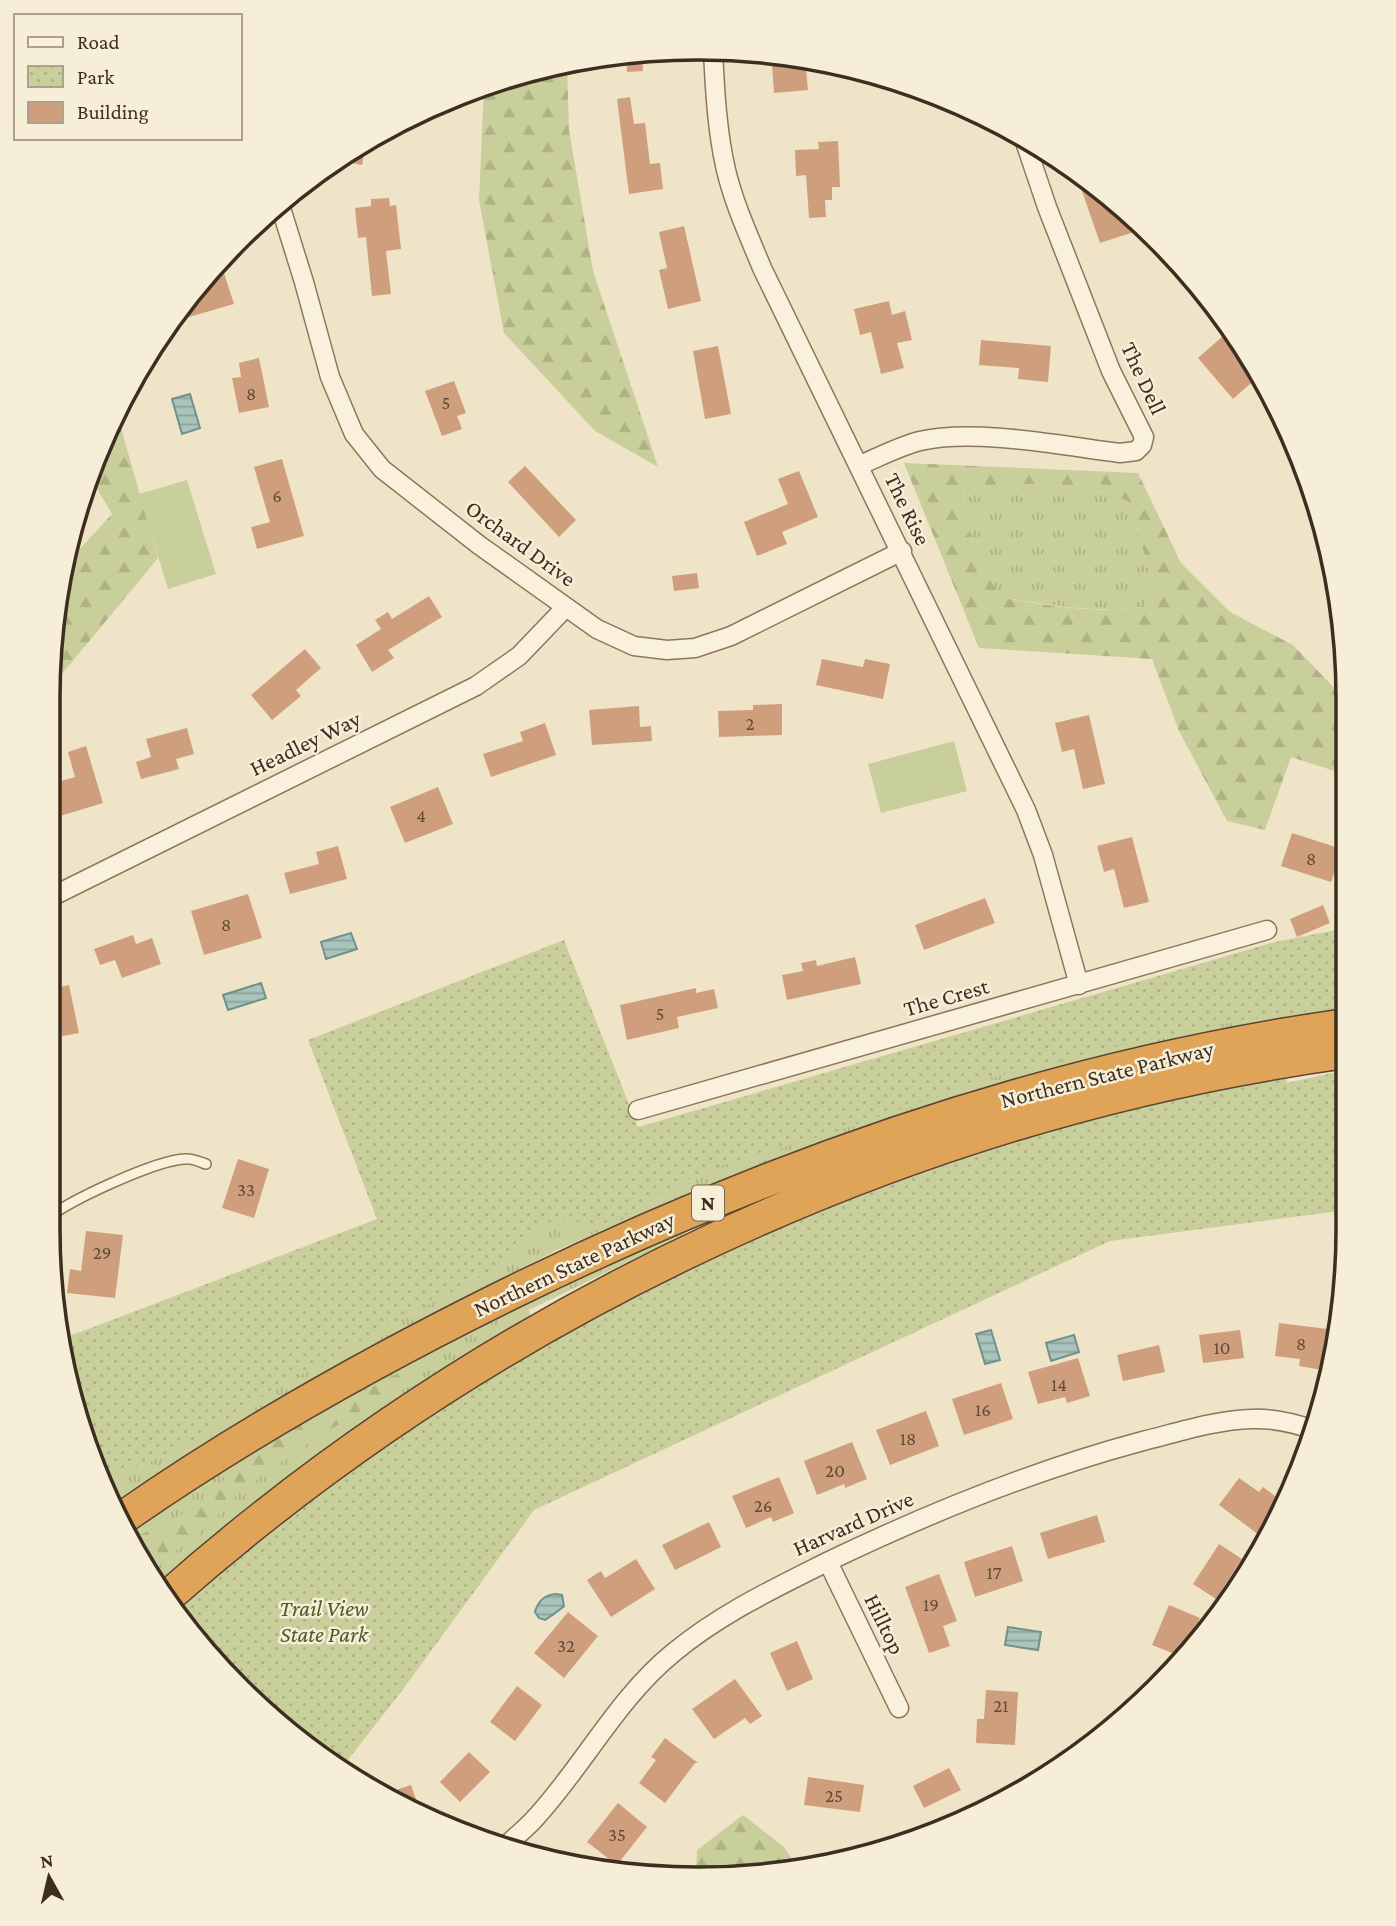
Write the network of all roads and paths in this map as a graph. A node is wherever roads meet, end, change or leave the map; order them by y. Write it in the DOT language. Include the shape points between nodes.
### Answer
graph roads {
  1 [pos="713,60"];
  2 [pos="1028,152"];
  3 [pos="283,213"];
  4 [pos="860,465"];
  5 [pos="902,551"];
  6 [pos="566,607"];
  7 [pos="60,893"];
  8 [pos="1267,930"];
  9 [pos="1079,985"];
  10 [pos="1336,1026"];
  11 [pos="1336,1053"];
  12 [pos="638,1110"];
  13 [pos="206,1164"];
  14 [pos="60,1211"];
  15 [pos="1305,1427"];
  16 [pos="127,1515"];
  17 [pos="828,1562"];
  18 [pos="173,1592"];
  19 [pos="899,1708"];
  20 [pos="513,1839"];
  1 -- 4 [label="street, The Rise" via="726,172 739,211 762,268"];
  2 -- 4 [label="street, The Dell" via="1111,371 1144,437 1142,445 1136,451 1120,453 946,437 918,441"];
  3 -- 6 [label="street, Orchard Drive" via="330,377 354,434 382,469"];
  4 -- 5 [label="street, The Rise"];
  5 -- 6 [label="street, Orchard Drive" via="732,636 695,648 634,646 597,629"];
  5 -- 9 [label="street, The Rise" via="1026,810"];
  6 -- 7 [label="street, Headley Way" via="519,656 476,686"];
  8 -- 9 [label="street, The Crest"];
  9 -- 12 [label="street, The Crest"];
  10 -- 16 [label="highway, Northern State Parkway / N" via="1160,1058 1052,1085 842,1152 691,1210 610,1244 440,1328 310,1399"];
  11 -- 18 [label="highway, Northern State Parkway / N" via="1160,1085 1046,1115 894,1165 702,1246 503,1352 404,1416 284,1500"];
  13 -- 14 [label="lane" via="187,1158 159,1164"];
  15 -- 17 [label="street, Harvard Drive" via="1253,1419 1212,1423 1108,1451 1004,1485"];
  17 -- 19 [label="street, Hilltop"];
  17 -- 20 [label="street, Harvard Drive" via="730,1612 670,1655 633,1692 538,1815"];
}
